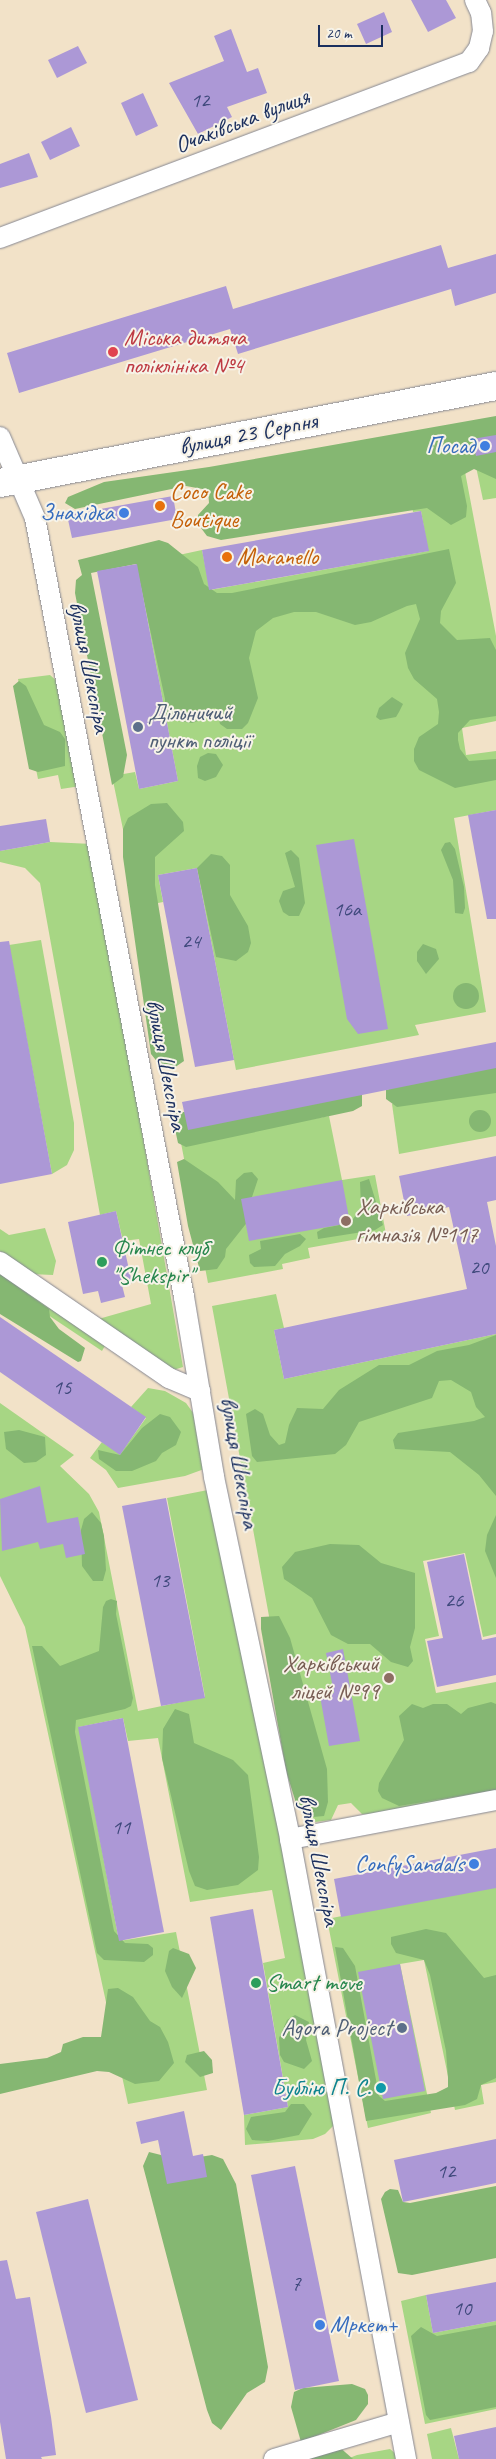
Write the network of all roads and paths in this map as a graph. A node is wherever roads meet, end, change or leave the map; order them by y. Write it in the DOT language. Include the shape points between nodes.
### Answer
graph roads {
  1 [pos="476,0"];
  2 [pos="0,238"];
  3 [pos="496,386"];
  4 [pos="0,437"];
  5 [pos="8,481"];
  6 [pos="0,1262"];
  7 [pos="200,1392"];
  8 [pos="496,1800"];
  9 [pos="290,1839"];
  10 [pos="399,2422"];
  11 [pos="274,2459"];
  12 [pos="406,2459"];
  1 -- 2 [label="street, Очаківська вулиця" via="483,31 479,48 469,62"];
  3 -- 5 [label="street, вулиця 23 Серпня"];
  4 -- 5 [label="street, вулиця Шекспіра"];
  5 -- 7 [label="street, вулиця Шекспіра" via="35,518 141,1065"];
  6 -- 7 [label="street" via="181,1386"];
  7 -- 9 [label="street, вулиця Шекспіра" via="214,1477"];
  8 -- 9 [label="street"];
  9 -- 10 [label="street, вулиця Шекспіра"];
  10 -- 11 [label="street"];
  10 -- 12 [label="street, вулиця Шекспіра"];
}
